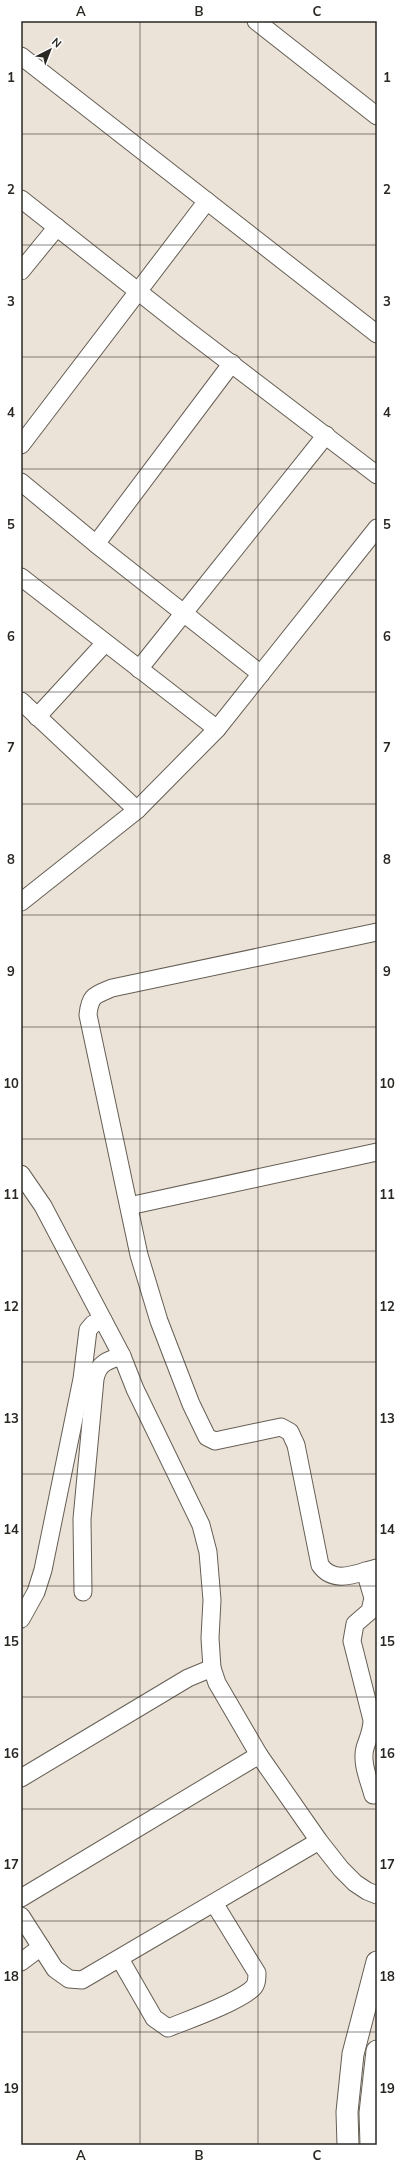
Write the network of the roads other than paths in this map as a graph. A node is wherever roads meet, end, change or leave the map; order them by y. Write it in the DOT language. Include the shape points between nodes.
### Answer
graph roads {
  1 [pos="256,21"];
  2 [pos="22,57"];
  3 [pos="377,116"];
  4 [pos="21,199"];
  5 [pos="207,202"];
  6 [pos="57,227"];
  7 [pos="21,271"];
  8 [pos="140,292"];
  9 [pos="377,334"];
  10 [pos="232,364"];
  11 [pos="326,435"];
  12 [pos="21,445"];
  13 [pos="377,475"];
  14 [pos="21,482"];
  15 [pos="377,528"];
  16 [pos="96,544"];
  17 [pos="21,576"];
  18 [pos="184,613"];
  19 [pos="105,643"];
  20 [pos="139,669"];
  21 [pos="261,674"];
  22 [pos="21,701"];
  23 [pos="37,716"];
  24 [pos="217,729"];
  25 [pos="137,810"];
  26 [pos="21,902"];
  27 [pos="377,932"];
  28 [pos="377,1152"];
  29 [pos="21,1174"];
  30 [pos="129,1206"];
  31 [pos="103,1320"];
  32 [pos="122,1356"];
  33 [pos="371,1570"];
  34 [pos="83,1592"];
  35 [pos="375,1599"];
  36 [pos="21,1619"];
  37 [pos="212,1668"];
  38 [pos="259,1754"];
  39 [pos="21,1778"];
  40 [pos="373,1795"];
  41 [pos="319,1841"];
  42 [pos="377,1895"];
  43 [pos="21,1898"];
  44 [pos="214,1903"];
  45 [pos="21,1916"];
  46 [pos="41,1947"];
  47 [pos="120,1959"];
  48 [pos="21,1962"];
  49 [pos="377,1962"];
  50 [pos="377,2051"];
  51 [pos="347,2112"];
  52 [pos="370,2113"];
  53 [pos="348,2145"];
  54 [pos="371,2145"];
  1 -- 3 [label="street"];
  2 -- 5 [label="street"];
  4 -- 6 [label="street"];
  5 -- 8 [label="street"];
  5 -- 9 [label="street"];
  6 -- 7 [label="street"];
  6 -- 8 [label="street"];
  8 -- 10 [label="street"];
  8 -- 12 [label="street"];
  10 -- 11 [label="street"];
  10 -- 16 [label="street"];
  11 -- 13 [label="street"];
  11 -- 18 [label="street"];
  14 -- 16 [label="street"];
  15 -- 21 [label="street"];
  16 -- 18 [label="street"];
  17 -- 19 [label="street"];
  18 -- 20 [label="street"];
  18 -- 21 [label="street"];
  19 -- 20 [label="street"];
  19 -- 23 [label="street"];
  20 -- 24 [label="street"];
  21 -- 24 [label="street"];
  22 -- 23 [label="street"];
  23 -- 25 [label="street"];
  24 -- 25 [label="street"];
  25 -- 26 [label="street"];
  27 -- 30 [label="street" via="112,988 95,994 89,1002 88,1015"];
  28 -- 30 [label="street"];
  29 -- 31 [label="street" via="43,1206"];
  30 -- 33 [label="street" via="139,1255 159,1321 191,1404 207,1437 214,1441 281,1427 290,1432 296,1445 320,1565 326,1573 339,1577"];
  31 -- 32 [label="street"];
  31 -- 36 [label="street" via="93,1324 88,1330 82,1379 43,1570 36,1592"];
  32 -- 34 [label="street" via="102,1363 95,1379 82,1519"];
  32 -- 37 [label="street" via="135,1389 201,1525 208,1552 212,1600"];
  33 -- 35 [label="street"];
  35 -- 40 [label="street" via="370,1611 355,1624 352,1641 372,1720 364,1764"];
  37 -- 38 [label="street" via="217,1683"];
  37 -- 39 [label="street" via="188,1678"];
  38 -- 41 [label="street"];
  38 -- 43 [label="street"];
  41 -- 42 [label="street" via="355,1883"];
  41 -- 44 [label="street"];
  44 -- 47 [label="street"];
  44 -- 47 [label="street" via="257,1973 254,1987 247,1992 168,2028 154,2018"];
  45 -- 46 [label="street"];
  46 -- 47 [label="street" via="55,1969 68,1979 82,1980"];
  46 -- 48 [label="street"];
  49 -- 51 [label="main road" via="353,2054"];
  50 -- 52 [label="main road"];
  51 -- 52 [label="main road"];
  51 -- 53 [label="main road"];
  52 -- 54 [label="main road"];
}
